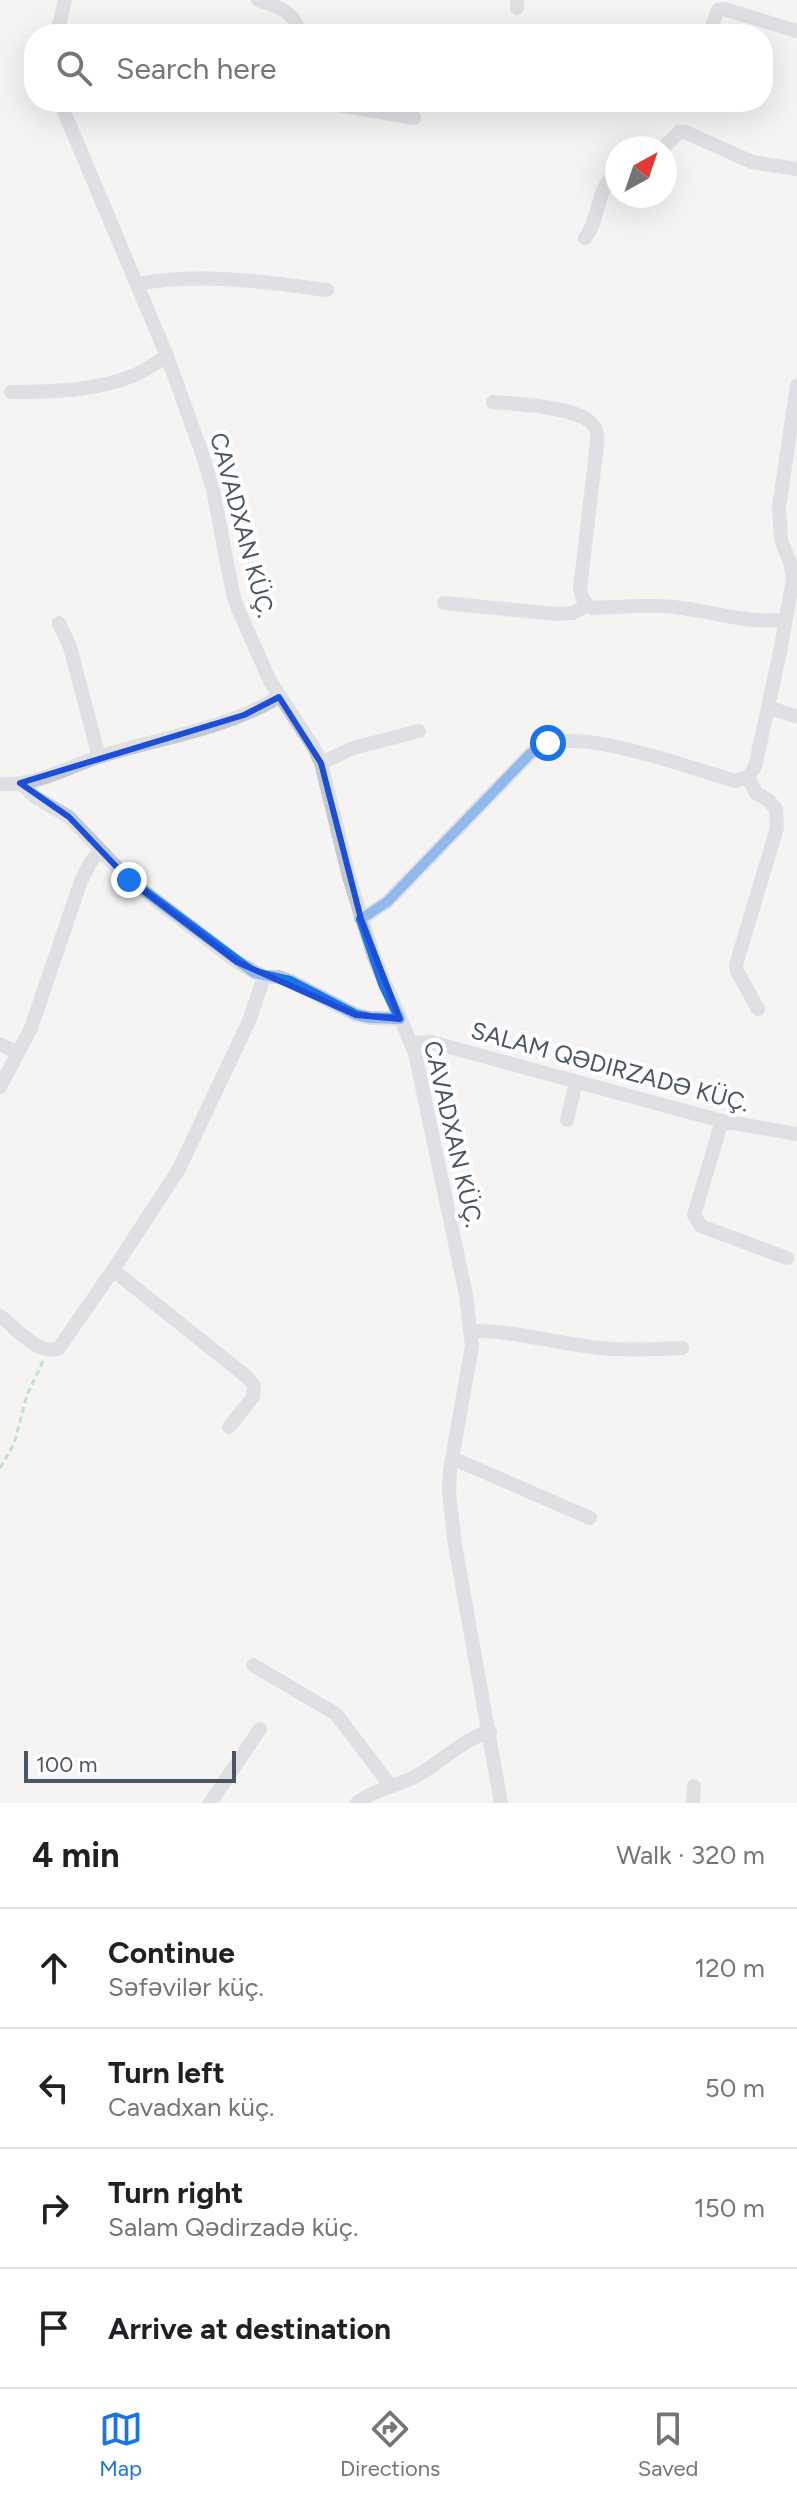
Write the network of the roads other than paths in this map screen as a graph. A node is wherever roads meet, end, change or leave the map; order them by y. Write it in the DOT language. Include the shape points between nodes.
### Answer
graph roads {
  1 [pos="65,0"];
  2 [pos="258,0"];
  3 [pos="744,7"];
  4 [pos="59,24"];
  5 [pos="297,24"];
  6 [pos="713,24"];
  7 [pos="797,31"];
  8 [pos="64,112"];
  9 [pos="380,112"];
  10 [pos="414,118"];
  11 [pos="675,136"];
  12 [pos="797,169"];
  13 [pos="605,186"];
  14 [pos="585,238"];
  15 [pos="137,284"];
  16 [pos="327,290"];
  17 [pos="167,356"];
  18 [pos="797,385"];
  19 [pos="11,392"];
  20 [pos="493,402"];
  21 [pos="792,553"];
  22 [pos="444,603"];
  23 [pos="587,605"];
  24 [pos="786,619"];
  25 [pos="59,623"];
  26 [pos="279,697"];
  27 [pos="768,707"];
  28 [pos="797,717"];
  29 [pos="419,731"];
  30 [pos="99,757"];
  31 [pos="321,763"];
  32 [pos="748,777"];
  33 [pos="20,783"];
  34 [pos="0,784"];
  35 [pos="100,850"];
  36 [pos="361,919"];
  37 [pos="264,977"];
  38 [pos="758,1009"];
  39 [pos="400,1019"];
  40 [pos="412,1043"];
  41 [pos="0,1044"];
  42 [pos="18,1053"];
  43 [pos="576,1082"];
  44 [pos="0,1087"];
  45 [pos="567,1120"];
  46 [pos="722,1121"];
  47 [pos="797,1134"];
  48 [pos="787,1258"];
  49 [pos="113,1270"];
  50 [pos="0,1316"];
  51 [pos="471,1331"];
  52 [pos="682,1348"];
  53 [pos="229,1427"];
  54 [pos="452,1458"];
  55 [pos="590,1518"];
  56 [pos="253,1665"];
  57 [pos="260,1729"];
  58 [pos="490,1731"];
  59 [pos="390,1785"];
  60 [pos="694,1786"];
  61 [pos="210,1803"];
  62 [pos="357,1803"];
  63 [pos="501,1803"];
  64 [pos="693,1803"];
  1 -- 4 [label="street"];
  2 -- 5 [label="street" via="291,15"];
  3 -- 6 [label="street" via="718,10"];
  3 -- 7 [label="street"];
  8 -- 15 [label="street, CAVADXAN KÜÇ."];
  9 -- 10 [label="street"];
  11 -- 12 [label="street" via="685,132 738,157"];
  13 -- 14 [label="street"];
  15 -- 16 [label="street" via="232,278"];
  15 -- 17 [label="street, CAVADXAN KÜÇ."];
  17 -- 19 [label="street" via="114,382 63,391"];
  17 -- 26 [label="street, CAVADXAN KÜÇ." via="213,490 233,594"];
  18 -- 21 [label="street" via="779,507 781,540"];
  20 -- 23 [label="street" via="576,414 596,429 580,589"];
  21 -- 24 [label="street"];
  22 -- 23 [label="street" via="557,614"];
  23 -- 24 [label="street" via="676,607 748,621"];
  24 -- 27 [label="street"];
  25 -- 30 [label="street"];
  26 -- 30 [label="street" via="244,715"];
  26 -- 31 [label="street, CAVADXAN KÜÇ."];
  27 -- 28 [label="street"];
  27 -- 32 [label="street"];
  29 -- 31 [label="street" via="353,748"];
  30 -- 33 [label="street"];
  31 -- 36 [label="street, CAVADXAN KÜÇ."];
  32 -- 36 [label="street" via="735,781 607,745 548,743 530,754 387,902"];
  32 -- 38 [label="street" via="756,793 776,809 777,828 736,965"];
  33 -- 34 [label="street"];
  33 -- 35 [label="street" via="69,817"];
  35 -- 37 [label="street" via="159,904"];
  35 -- 42 [label="street" via="81,881"];
  36 -- 39 [label="street, CAVADXAN KÜÇ."];
  37 -- 39 [label="street" via="290,981 356,1015"];
  37 -- 49 [label="street" via="190,1148"];
  39 -- 40 [label="street, CAVADXAN KÜÇ."];
  40 -- 43 [label="street, SALAM QƏDIRZADƏ KÜÇ." via="431,1042"];
  40 -- 51 [label="street, CAVADXAN KÜÇ."];
  41 -- 42 [label="street"];
  42 -- 44 [label="street"];
  43 -- 45 [label="street"];
  43 -- 46 [label="street, SALAM QƏDIRZADƏ KÜÇ."];
  46 -- 47 [label="street, SALAM QƏDIRZADƏ KÜÇ."];
  46 -- 48 [label="street" via="696,1220"];
  49 -- 50 [label="street" via="59,1348 39,1347"];
  49 -- 53 [label="street" via="254,1386 253,1397"];
  51 -- 52 [label="street" via="496,1330 599,1348"];
  51 -- 54 [label="street, CAVADXAN KÜÇ." via="470,1365"];
  54 -- 55 [label="street"];
  54 -- 58 [label="street, CAVADXAN KÜÇ." via="455,1545"];
  56 -- 59 [label="street" via="343,1720"];
  57 -- 61 [label="street"];
  58 -- 59 [label="street"];
  58 -- 63 [label="street, CAVADXAN KÜÇ."];
  59 -- 62 [label="street"];
  60 -- 64 [label="street"];
}
